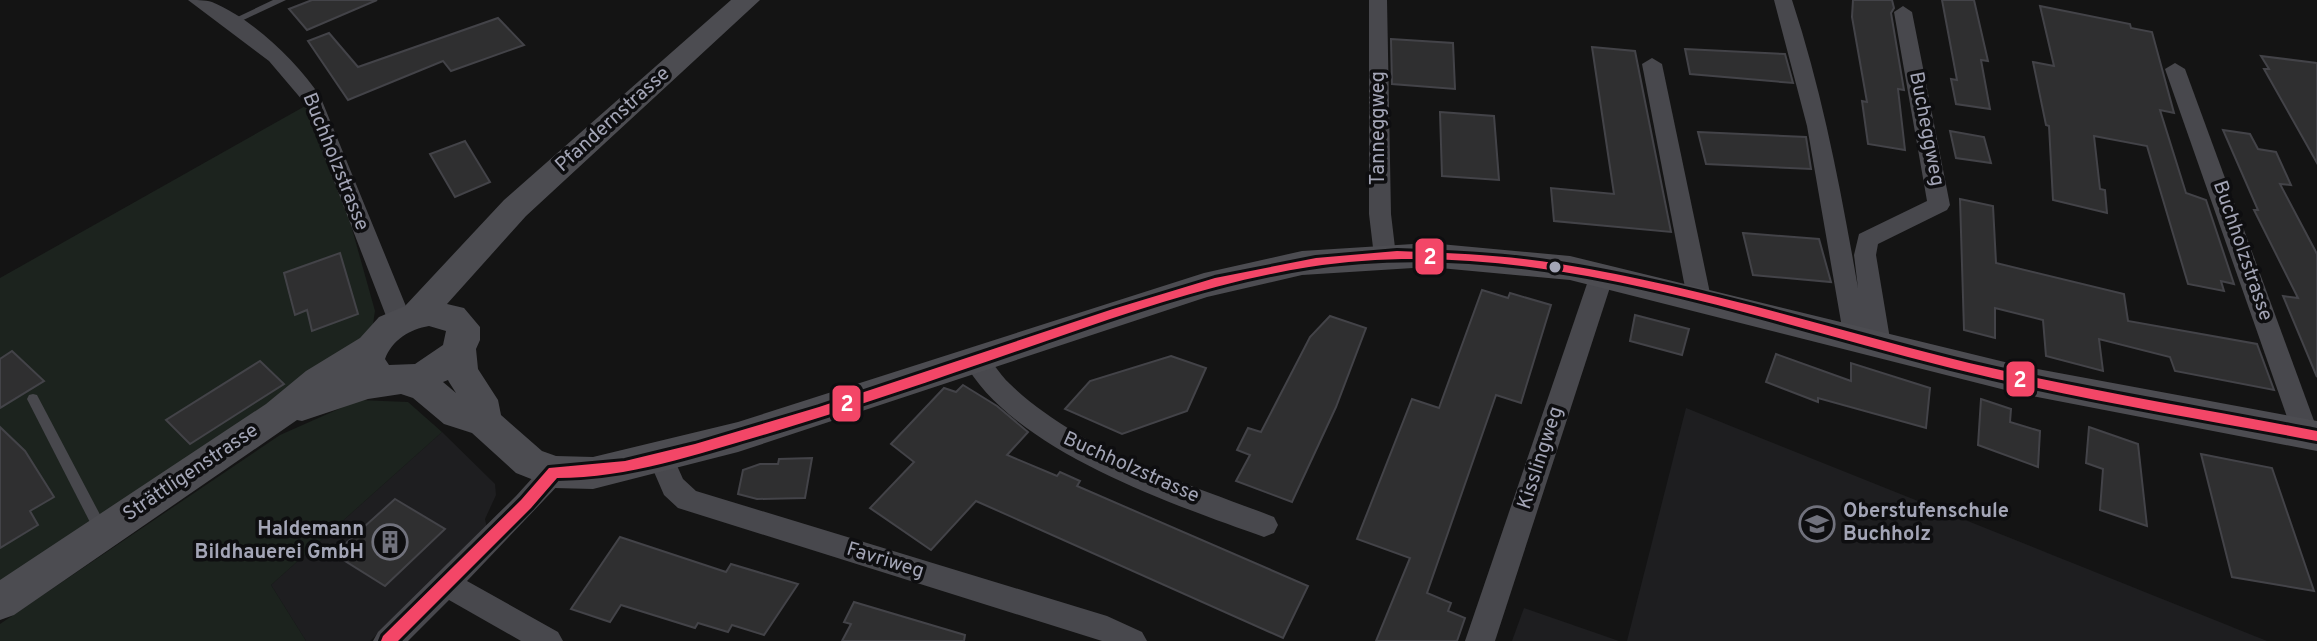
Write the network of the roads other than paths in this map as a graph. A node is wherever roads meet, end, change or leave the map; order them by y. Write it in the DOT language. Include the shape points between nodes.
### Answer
graph roads {
  1 [pos="197,0"];
  2 [pos="281,0"];
  3 [pos="747,0"];
  4 [pos="1378,0"];
  5 [pos="1783,0"];
  6 [pos="1903,12"];
  7 [pos="232,22"];
  8 [pos="1652,64"];
  9 [pos="2175,69"];
  10 [pos="484,244"];
  11 [pos="1385,256"];
  12 [pos="1602,275"];
  13 [pos="1699,298"];
  14 [pos="409,318"];
  15 [pos="460,336"];
  16 [pos="1868,342"];
  17 [pos="371,348"];
  18 [pos="975,360"];
  19 [pos="397,381"];
  20 [pos="33,399"];
  21 [pos="279,414"];
  22 [pos="484,422"];
  23 [pos="2312,435"];
  24 [pos="661,458"];
  25 [pos="554,472"];
  26 [pos="1264,525"];
  27 [pos="103,533"];
  28 [pos="447,584"];
  29 [pos="0,602"];
  30 [pos="388,641"];
  31 [pos="548,641"];
  32 [pos="1132,641"];
  33 [pos="1480,641"];
  1 -- 7 [label="street, Buchholzstrasse"];
  2 -- 7 [label="lane"];
  3 -- 10 [label="street, Pfandernstrasse" via="515,208"];
  4 -- 11 [label="street, Tanneggweg"];
  5 -- 16 [label="street" via="1820,126"];
  6 -- 16 [label="street, Bucheggweg" via="1939,205 1867,240"];
  7 -- 14 [label="street, Buchholzstrasse" via="282,62 313,101"];
  8 -- 13 [label="street"];
  9 -- 23 [label="street, Buchholzstrasse"];
  10 -- 14 [label="street, Pfandernstrasse"];
  10 -- 15 [label="street, Pfandernstrasse"];
  11 -- 12 [label="street, Buchholzstrasse" via="1514,261"];
  11 -- 18 [label="street, Buchholzstrasse" via="1302,263 1229,279"];
  12 -- 13 [label="street, Buchholzstrasse"];
  12 -- 33 [label="street, Kisslingweg"];
  13 -- 16 [label="street, Buchholzstrasse"];
  14 -- 15 [label="street" via="441,313"];
  14 -- 17 [label="street" via="387,329"];
  15 -- 19 [label="street" via="437,372"];
  15 -- 22 [label="street, Buchholzstrasse" via="461,372 480,400"];
  16 -- 23 [label="street, Buchholzstrasse" via="2021,380"];
  17 -- 19 [label="street" via="371,369"];
  17 -- 21 [label="street, Strättligenstrasse"];
  18 -- 24 [label="street, Buchholzstrasse"];
  18 -- 26 [label="street, Buchholzstrasse" via="1040,426 1075,447"];
  19 -- 21 [label="street, Strättligenstrasse"];
  19 -- 22 [label="street, Buchholzstrasse" via="425,388 457,414"];
  20 -- 27 [label="lane, Strättligenstrasse"];
  21 -- 27 [label="street, Strättligenstrasse"];
  22 -- 25 [label="street, Buchholzstrasse" via="529,462"];
  24 -- 25 [label="street, Buchholzstrasse" via="593,473"];
  24 -- 32 [label="street, Favriweg" via="668,481 688,500"];
  25 -- 28 [label="street"];
  27 -- 29 [label="street, Strättligenstrasse"];
  28 -- 30 [label="street"];
  28 -- 31 [label="street"];
}
